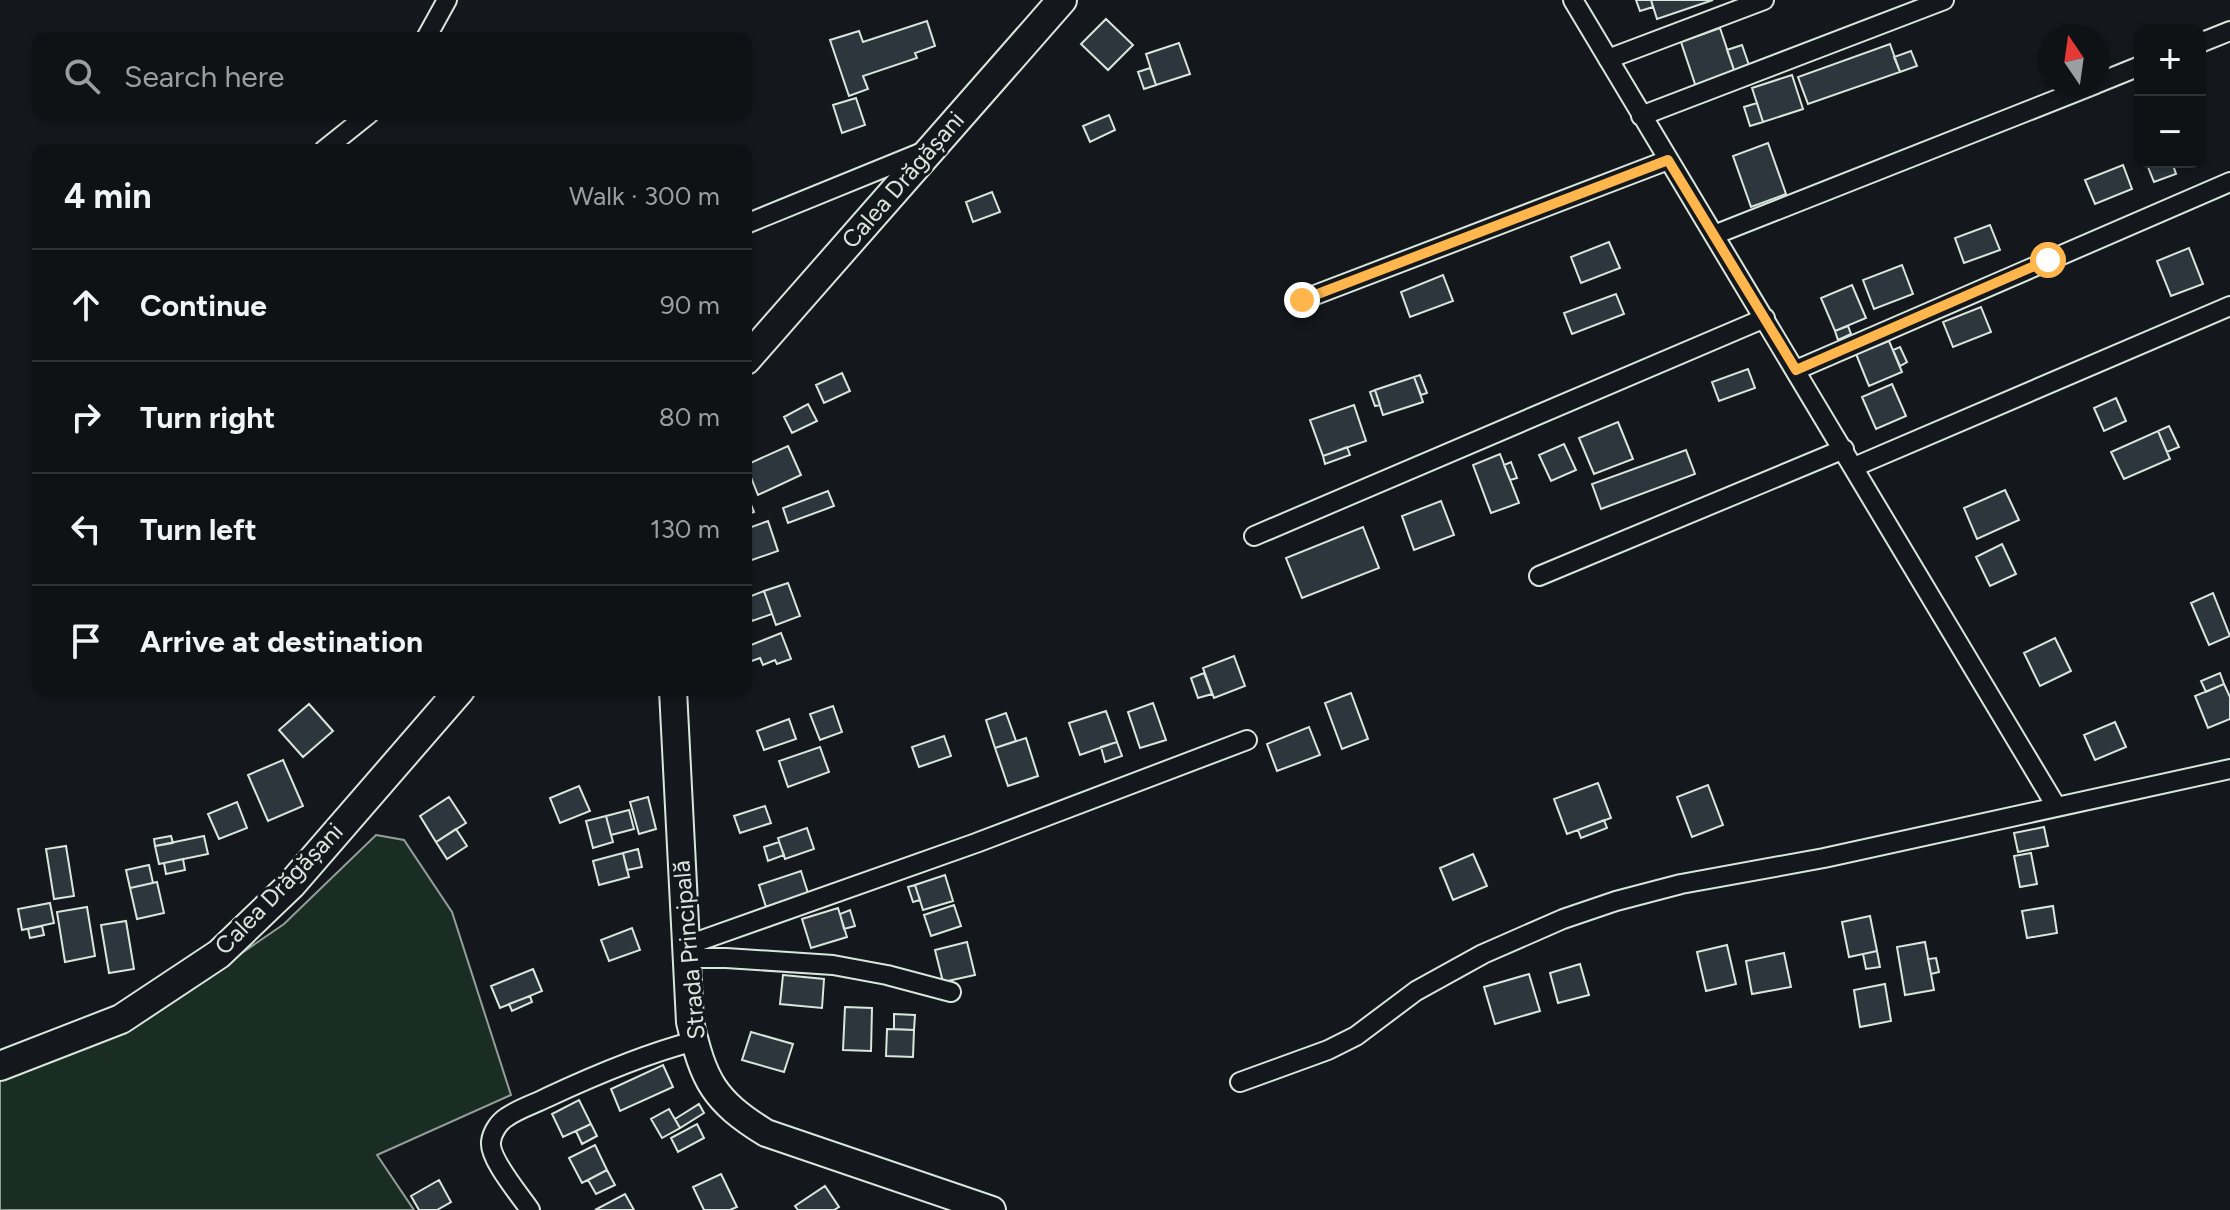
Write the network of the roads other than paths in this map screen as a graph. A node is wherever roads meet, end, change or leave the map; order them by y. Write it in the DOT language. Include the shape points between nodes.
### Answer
graph roads {
  1 [pos="447,0"];
  2 [pos="1062,0"];
  3 [pos="1573,0"];
  4 [pos="1764,0"];
  5 [pos="1944,0"];
  6 [pos="2230,31"];
  7 [pos="429,32"];
  8 [pos="2206,41"];
  9 [pos="1608,59"];
  10 [pos="2134,69"];
  11 [pos="2110,79"];
  12 [pos="2067,96"];
  13 [pos="1641,116"];
  14 [pos="362,120"];
  15 [pos="332,144"];
  16 [pos="930,150"];
  17 [pos="1668,160"];
  18 [pos="2230,182"];
  19 [pos="752,222"];
  20 [pos="1714,235"];
  21 [pos="1302,300"];
  22 [pos="2230,306"];
  23 [pos="1765,318"];
  24 [pos="752,353"];
  25 [pos="1796,370"];
  26 [pos="1844,449"];
  27 [pos="1854,467"];
  28 [pos="1254,536"];
  29 [pos="1539,576"];
  30 [pos="455,696"];
  31 [pos="673,696"];
  32 [pos="1247,740"];
  33 [pos="2230,769"];
  34 [pos="2056,806"];
  35 [pos="685,952"];
  36 [pos="951,992"];
  37 [pos="695,1041"];
  38 [pos="9,1063"];
  39 [pos="1240,1082"];
  40 [pos="530,1210"];
  41 [pos="992,1210"];
  1 -- 7 [label="street"];
  2 -- 16 [label="main road, Calea Drăgășani"];
  3 -- 9 [label="street"];
  4 -- 9 [label="street"];
  5 -- 13 [label="street"];
  6 -- 8 [label="street"];
  9 -- 13 [label="street"];
  10 -- 11 [label="street"];
  12 -- 20 [label="street"];
  13 -- 17 [label="street"];
  14 -- 15 [label="street"];
  16 -- 19 [label="street"];
  16 -- 24 [label="main road, Calea Drăgășani"];
  17 -- 20 [label="street"];
  17 -- 21 [label="street"];
  18 -- 25 [label="street"];
  20 -- 23 [label="street"];
  22 -- 27 [label="street"];
  23 -- 25 [label="street"];
  23 -- 28 [label="street"];
  25 -- 26 [label="street"];
  26 -- 27 [label="street"];
  26 -- 29 [label="street"];
  27 -- 34 [label="street"];
  30 -- 38 [label="main road, Calea Drăgășani" via="291,885 219,954 121,1019"];
  31 -- 35 [label="street, Strada Principală"];
  32 -- 35 [label="street"];
  33 -- 34 [label="street"];
  34 -- 39 [label="street" via="1616,901 1483,954 1416,991 1356,1036"];
  35 -- 36 [label="street" via="833,965"];
  35 -- 37 [label="street, Strada Principală"];
  37 -- 40 [label="street" via="559,1092 507,1117 495,1129 490,1144 494,1158"];
  37 -- 41 [label="street, Strada Principală" via="707,1080 725,1103 766,1133"];
}
